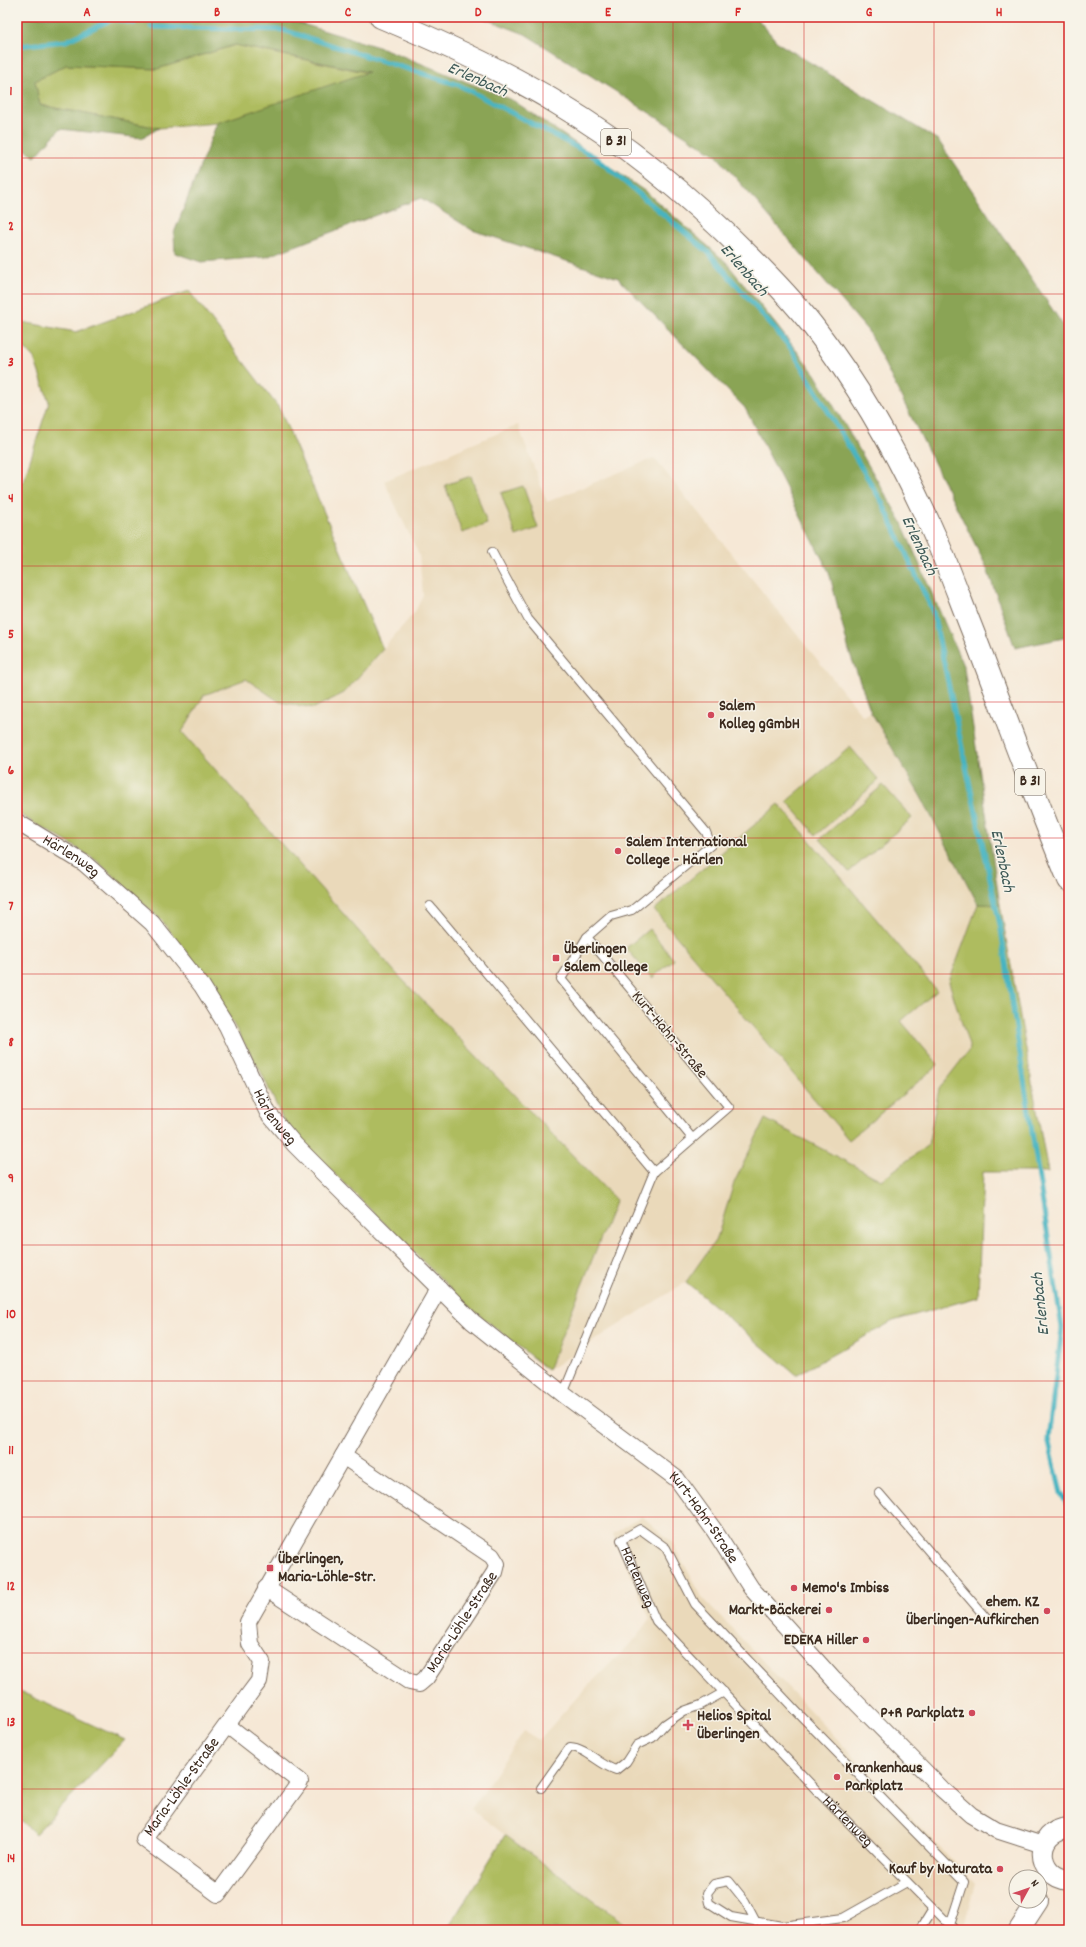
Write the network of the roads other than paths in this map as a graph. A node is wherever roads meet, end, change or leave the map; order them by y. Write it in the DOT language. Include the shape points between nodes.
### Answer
graph roads {
  1 [pos="381,17"];
  2 [pos="492,552"];
  3 [pos="17,822"];
  4 [pos="1069,880"];
  5 [pos="430,906"];
  6 [pos="587,937"];
  7 [pos="692,1138"];
  8 [pos="654,1172"];
  9 [pos="439,1288"];
  10 [pos="562,1394"];
  11 [pos="343,1456"];
  12 [pos="879,1493"];
  13 [pos="266,1588"];
  14 [pos="987,1619"];
  15 [pos="724,1692"];
  16 [pos="227,1725"];
  17 [pos="541,1788"];
  18 [pos="1069,1828"];
  19 [pos="1043,1845"];
  20 [pos="1062,1878"];
  21 [pos="907,1882"];
  22 [pos="1048,1891"];
  23 [pos="933,1909"];
  24 [pos="1033,1909"];
  25 [pos="756,1922"];
  26 [pos="952,1928"];
  27 [pos="920,1930"];
  28 [pos="1019,1930"];
  1 -- 4 [label="main road, B 31" via="496,68 558,103 609,137 664,178 723,230 812,324 849,375 876,421 937,542"];
  2 -- 6 [label="lane" via="528,618 706,832 711,845 632,910 611,916"];
  3 -- 9 [label="street, Härlenweg" via="84,863 152,923 202,986 227,1026 268,1113 295,1145"];
  5 -- 8 [label="lane"];
  6 -- 7 [label="lane" via="561,978"];
  6 -- 7 [label="lane, Kurt-Hahn-Straße" via="729,1107"];
  7 -- 8 [label="lane, Kurt-Hahn-Straße"];
  8 -- 10 [label="lane, Kurt-Hahn-Straße"];
  9 -- 10 [label="street, Härlenweg" via="474,1322"];
  9 -- 11 [label="street, Maria-Löhle-Straße"];
  10 -- 19 [label="street, Kurt-Hahn-Straße" via="677,1479 751,1588 834,1680 942,1789 971,1815 996,1830"];
  11 -- 13 [label="street, Maria-Löhle-Straße"];
  11 -- 13 [label="street, Maria-Löhle-Straße" via="492,1556 497,1564 495,1572 426,1678 419,1684 410,1682"];
  12 -- 14 [label="lane"];
  13 -- 16 [label="street, Maria-Löhle-Straße" via="248,1622 250,1644 262,1662 259,1681"];
  15 -- 17 [label="lane" via="684,1711 665,1724 652,1738 637,1745 626,1762 616,1770 606,1767 579,1748 570,1747"];
  15 -- 21 [label="lane, Härlenweg"];
  15 -- 26 [label="lane, Härlenweg" via="656,1620 621,1540 640,1529 666,1548 695,1604 798,1714 964,1882"];
  16 -- 16 [label="street, Maria-Löhle-Straße" via="144,1839 218,1894 300,1782"];
  18 -- 19 [label="street" via="1052,1833"];
  19 -- 20 [label="street" via="1043,1859 1047,1868"];
  20 -- 22 [label="street"];
  21 -- 23 [label="lane, Härlenweg"];
  21 -- 25 [label="lane" via="843,1918 782,1926"];
  23 -- 26 [label="lane, Härlenweg"];
  23 -- 27 [label="lane"];
  24 -- 28 [label="street"];
  25 -- 25 [label="lane" via="731,1917 709,1904 707,1893 714,1884 729,1881 745,1901"];
}
